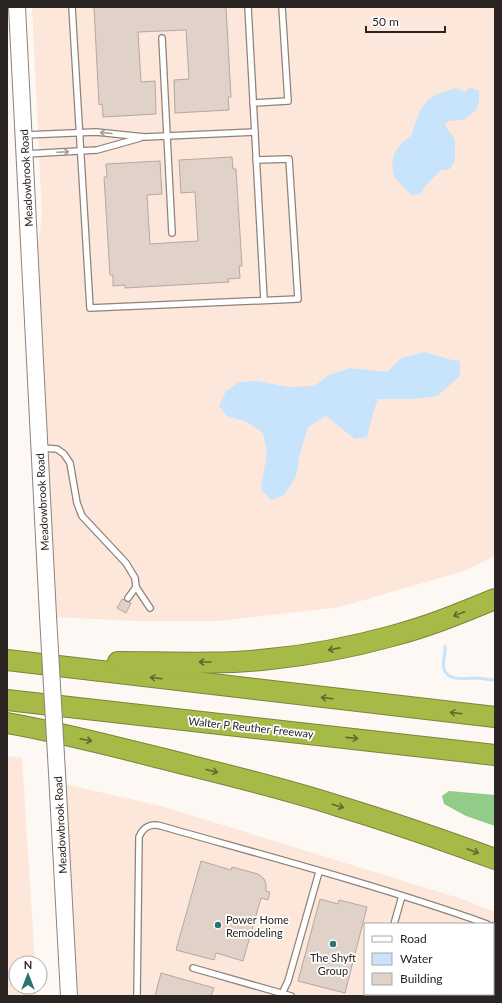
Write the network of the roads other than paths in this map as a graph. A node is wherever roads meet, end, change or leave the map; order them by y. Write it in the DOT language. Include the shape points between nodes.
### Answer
graph roads {
  1 [pos="72,7"];
  2 [pos="248,7"];
  3 [pos="282,7"];
  4 [pos="16,11"];
  5 [pos="162,38"];
  6 [pos="253,102"];
  7 [pos="80,132"];
  8 [pos="255,132"];
  9 [pos="24,135"];
  10 [pos="145,136"];
  11 [pos="167,136"];
  12 [pos="80,151"];
  13 [pos="24,154"];
  14 [pos="256,160"];
  15 [pos="172,233"];
  16 [pos="264,300"];
  17 [pos="39,448"];
  18 [pos="136,587"];
  19 [pos="128,598"];
  20 [pos="495,599"];
  21 [pos="150,608"];
  22 [pos="7,660"];
  23 [pos="44,665"];
  24 [pos="7,700"];
  25 [pos="495,717"];
  26 [pos="7,723"];
  27 [pos="495,754"];
  28 [pos="495,859"];
  29 [pos="319,872"];
  30 [pos="402,896"];
  31 [pos="394,923"];
  32 [pos="484,923"];
  33 [pos="193,968"];
  34 [pos="282,995"];
  35 [pos="69,996"];
  36 [pos="137,996"];
  37 [pos="290,996"];
  1 -- 7 [label="lane"];
  2 -- 6 [label="lane"];
  3 -- 6 [label="lane" via="288,101"];
  4 -- 9 [label="street, Meadowbrook Road"];
  5 -- 11 [label="lane"];
  6 -- 8 [label="lane"];
  7 -- 9 [label="lane"];
  10 -- 7 [label="lane, one-way"];
  7 -- 12 [label="lane"];
  8 -- 11 [label="lane"];
  8 -- 14 [label="lane"];
  9 -- 13 [label="street, Meadowbrook Road"];
  10 -- 11 [label="lane"];
  10 -- 12 [label="lane" via="97,150"];
  11 -- 15 [label="lane"];
  13 -- 12 [label="lane, one-way"];
  12 -- 16 [label="lane" via="90,308"];
  13 -- 17 [label="street, Meadowbrook Road"];
  14 -- 16 [label="lane"];
  14 -- 16 [label="lane" via="289,159 298,299"];
  17 -- 18 [label="lane" via="56,449 64,454 70,463 77,503 82,516 126,563 135,578"];
  17 -- 35 [label="street, Meadowbrook Road, bridge"];
  18 -- 19 [label="lane"];
  18 -- 21 [label="lane"];
  20 -- 23 [label="highway, one-way" via="393,636 269,660"];
  22 -- 23 [label="highway"];
  25 -- 23 [label="highway, one-way"];
  24 -- 27 [label="highway, Walter P Reuther Freeway, one-way"];
  26 -- 28 [label="highway, one-way" via="102,743 241,778 421,832"];
  29 -- 30 [label="lane"];
  29 -- 34 [label="lane"];
  29 -- 36 [label="lane" via="161,826 152,825 146,828 139,837"];
  30 -- 31 [label="lane"];
  30 -- 32 [label="lane"];
  33 -- 34 [label="lane"];
  34 -- 37 [label="lane"];
}
